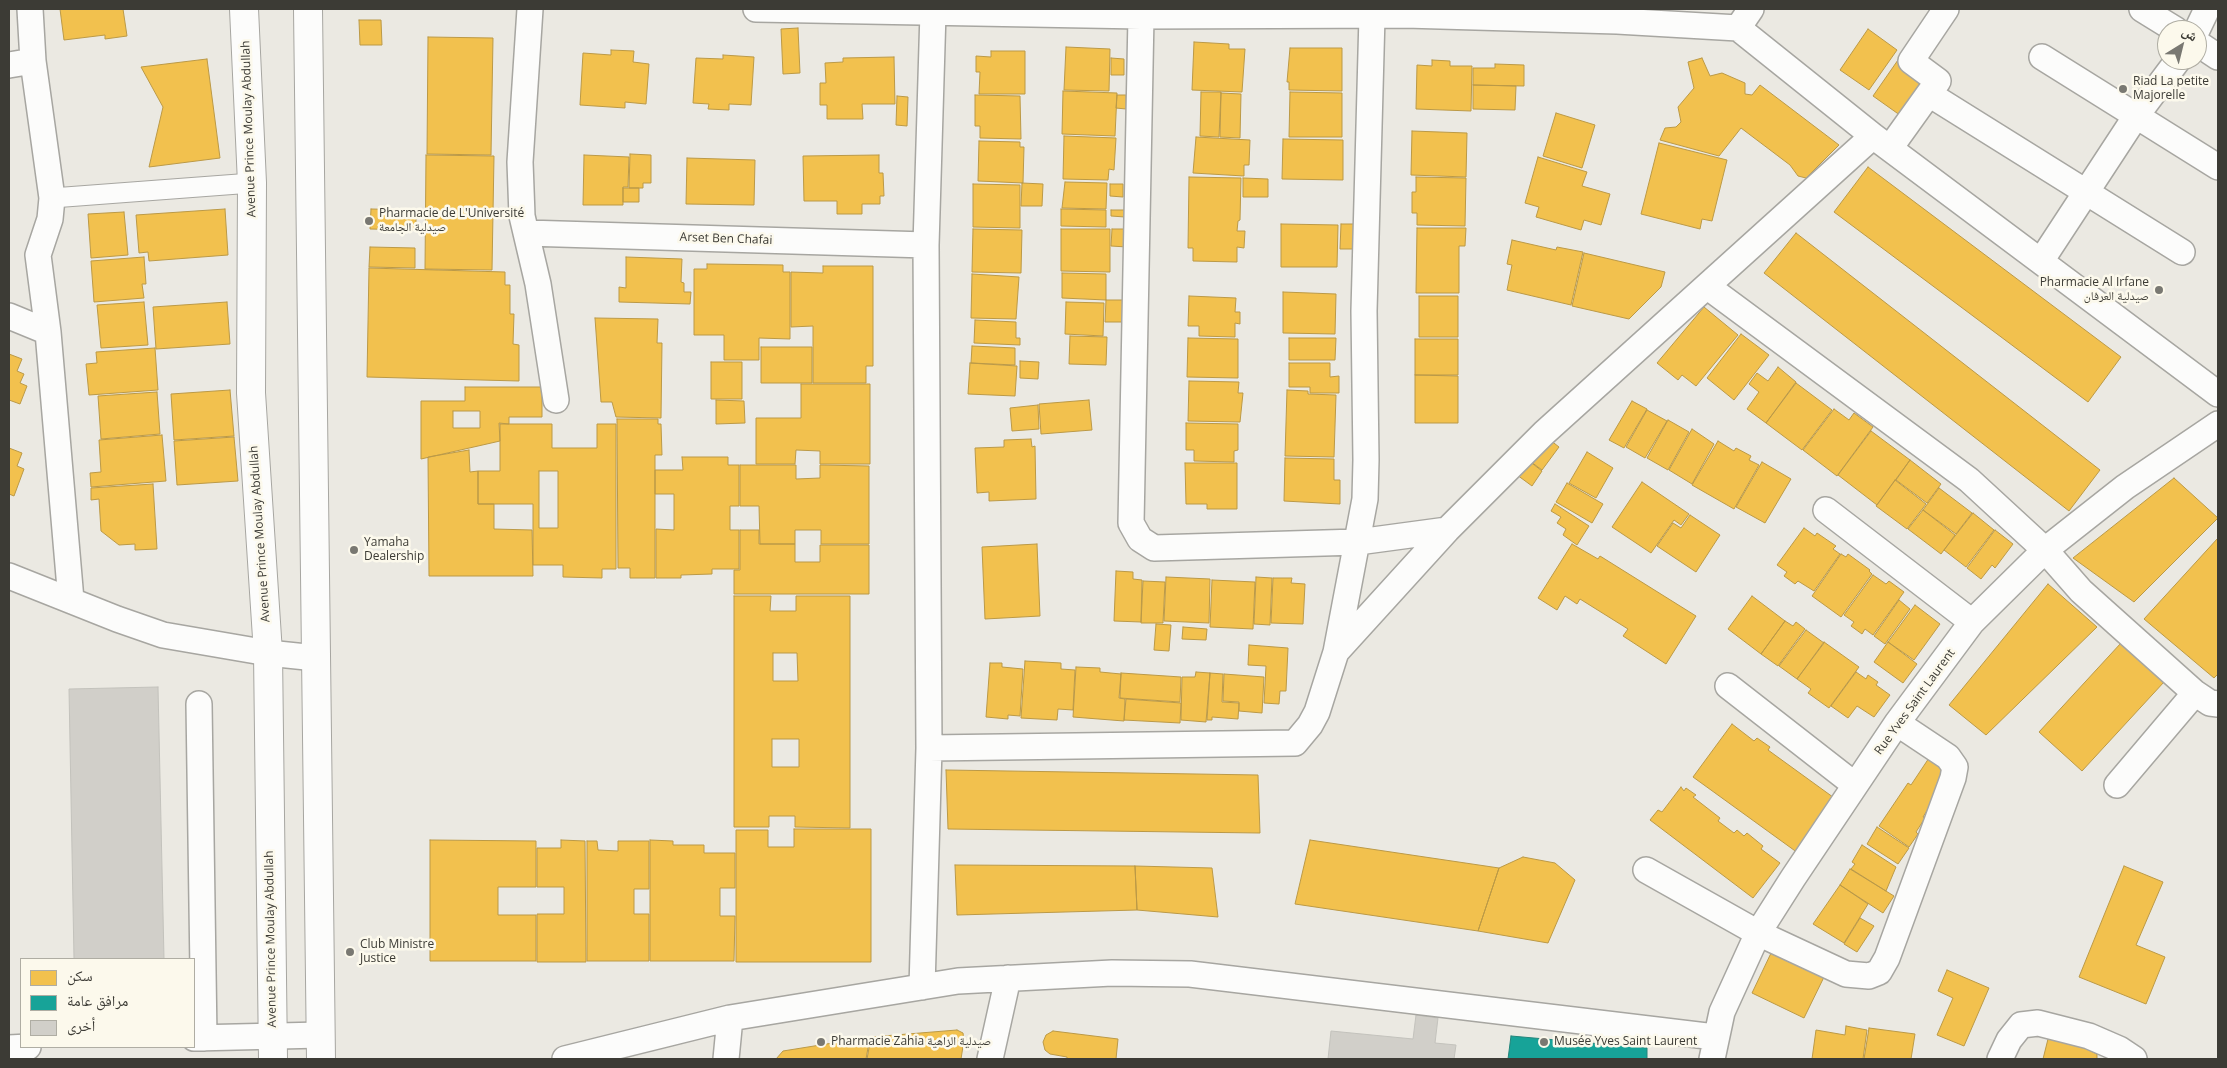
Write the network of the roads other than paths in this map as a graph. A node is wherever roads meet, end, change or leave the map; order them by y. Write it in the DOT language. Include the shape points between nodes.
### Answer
graph roads {
  1 [pos="30,9"];
  2 [pos="244,9"];
  3 [pos="308,9"];
  4 [pos="530,9"];
  5 [pos="756,9"];
  6 [pos="1946,9"];
  7 [pos="2142,9"];
  8 [pos="973,11"];
  9 [pos="932,12"];
  10 [pos="1202,12"];
  11 [pos="1405,12"];
  12 [pos="1617,15"];
  13 [pos="1141,16"];
  14 [pos="1372,16"];
  15 [pos="1744,18"];
  16 [pos="2160,20"];
  17 [pos="2207,50"];
  18 [pos="2042,57"];
  19 [pos="2218,57"];
  20 [pos="21,63"];
  21 [pos="2170,70"];
  22 [pos="1929,94"];
  23 [pos="2136,116"];
  24 [pos="1881,142"];
  25 [pos="2218,168"];
  26 [pos="252,184"];
  27 [pos="2087,194"];
  28 [pos="52,198"];
  29 [pos="526,233"];
  30 [pos="926,246"];
  31 [pos="2182,252"];
  32 [pos="2041,261"];
  33 [pos="1708,286"];
  34 [pos="9,316"];
  35 [pos="48,332"];
  36 [pos="2218,394"];
  37 [pos="556,400"];
  38 [pos="2218,424"];
  39 [pos="1826,510"];
  40 [pos="1447,530"];
  41 [pos="1358,542"];
  42 [pos="2045,550"];
  43 [pos="9,576"];
  44 [pos="71,600"];
  45 [pos="1972,622"];
  46 [pos="1336,652"];
  47 [pos="268,653"];
  48 [pos="316,658"];
  49 [pos="1728,686"];
  50 [pos="2194,693"];
  51 [pos="199,704"];
  52 [pos="2218,704"];
  53 [pos="1898,723"];
  54 [pos="929,748"];
  55 [pos="1856,785"];
  56 [pos="2117,785"];
  57 [pos="1646,870"];
  58 [pos="1758,933"];
  59 [pos="1008,978"];
  60 [pos="922,988"];
  61 [pos="730,1018"];
  62 [pos="199,1038"];
  63 [pos="273,1047"];
  64 [pos="321,1047"];
  65 [pos="1713,1048"];
  66 [pos="565,1059"];
  67 [pos="726,1059"];
  68 [pos="990,1059"];
  69 [pos="2000,1059"];
  70 [pos="2134,1059"];
  1 -- 20 [label="street"];
  2 -- 26 [label="main road, Avenue Prince Moulay Abdullah"];
  3 -- 48 [label="main road"];
  4 -- 29 [label="street" via="520,162 522,216"];
  5 -- 9 [label="street"];
  6 -- 22 [label="street" via="1911,61 1938,81"];
  7 -- 16 [label="street"];
  8 -- 9 [label="street"];
  8 -- 13 [label="street"];
  9 -- 30 [label="street"];
  10 -- 13 [label="street"];
  10 -- 14 [label="street"];
  11 -- 12 [label="street"];
  11 -- 14 [label="street"];
  12 -- 15 [label="street"];
  13 -- 41 [label="street" via="1130,524 1140,539 1154,548"];
  14 -- 41 [label="street" via="1364,311 1365,498"];
  15 -- 24 [label="street"];
  17 -- 19 [label="street"];
  18 -- 23 [label="street"];
  20 -- 28 [label="street"];
  21 -- 23 [label="street"];
  22 -- 24 [label="street"];
  22 -- 27 [label="street"];
  23 -- 25 [label="street"];
  23 -- 27 [label="street"];
  24 -- 32 [label="street"];
  24 -- 33 [label="street"];
  26 -- 28 [label="street"];
  26 -- 47 [label="main road, Avenue Prince Moulay Abdullah" via="251,393"];
  27 -- 31 [label="street"];
  27 -- 32 [label="street"];
  28 -- 35 [label="street" via="50,219 38,255"];
  29 -- 30 [label="street, Arset Ben Chafai"];
  29 -- 37 [label="street" via="538,284"];
  30 -- 54 [label="street"];
  32 -- 36 [label="street"];
  33 -- 40 [label="street" via="1544,433"];
  33 -- 42 [label="street" via="1968,480"];
  34 -- 35 [label="street"];
  35 -- 44 [label="street"];
  38 -- 42 [label="street, Rue Yves Saint Laurent" via="2126,487"];
  39 -- 45 [label="street"];
  40 -- 41 [label="street"];
  40 -- 46 [label="street"];
  41 -- 46 [label="street"];
  42 -- 45 [label="street, Rue Yves Saint Laurent"];
  42 -- 50 [label="street" via="2081,591"];
  43 -- 44 [label="street"];
  44 -- 47 [label="street" via="163,635"];
  45 -- 53 [label="street, Rue Yves Saint Laurent"];
  46 -- 54 [label="street" via="1317,712 1296,743"];
  47 -- 48 [label="street"];
  47 -- 63 [label="main road, Avenue Prince Moulay Abdullah"];
  48 -- 64 [label="main road"];
  49 -- 55 [label="street"];
  50 -- 52 [label="street"];
  50 -- 56 [label="street"];
  51 -- 62 [label="street"];
  53 -- 55 [label="street, Rue Yves Saint Laurent"];
  53 -- 58 [label="street" via="1948,757 1955,767 1887,958 1879,972 1868,976 1846,974"];
  54 -- 60 [label="street"];
  55 -- 58 [label="street, Rue Yves Saint Laurent"];
  57 -- 58 [label="street"];
  58 -- 65 [label="street, Rue Yves Saint Laurent" via="1722,1012"];
  59 -- 60 [label="street" via="958,981"];
  59 -- 65 [label="street" via="1112,973 1190,974"];
  59 -- 68 [label="street"];
  60 -- 61 [label="street"];
  61 -- 66 [label="street"];
  61 -- 67 [label="street"];
  62 -- 63 [label="street"];
  63 -- 64 [label="street"];
  69 -- 70 [label="street" via="2021,1025 2038,1023 2089,1036"];
}
